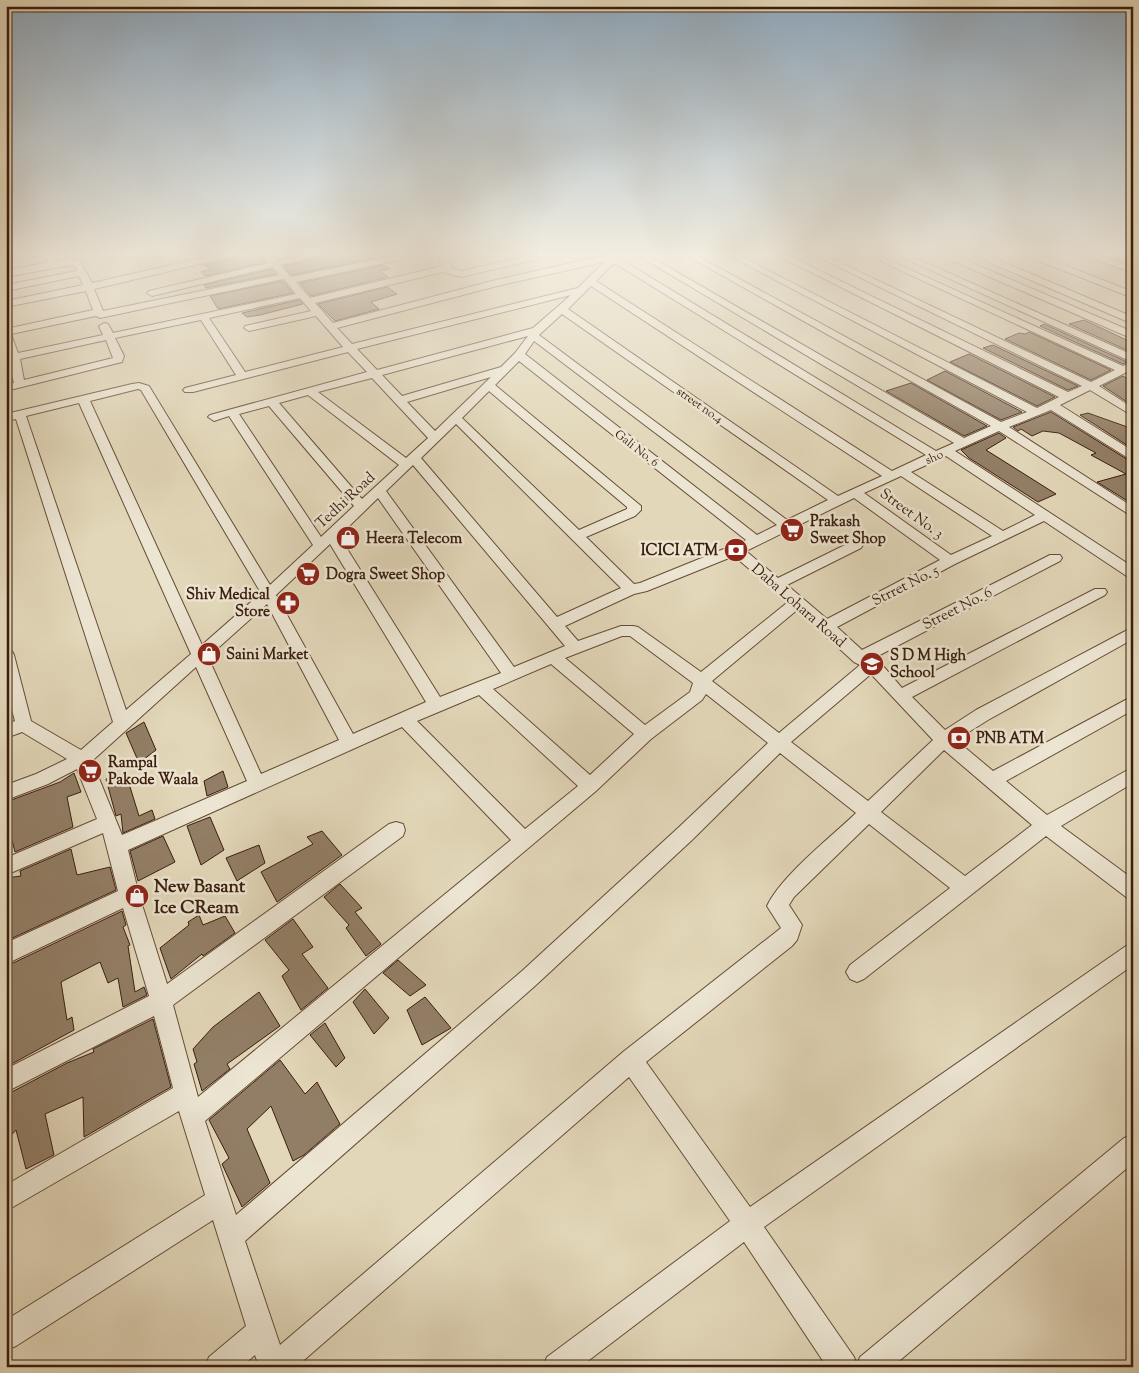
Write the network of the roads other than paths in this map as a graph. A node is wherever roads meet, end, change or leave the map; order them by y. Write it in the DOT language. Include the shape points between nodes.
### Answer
graph roads {
  1 [pos="84,317"];
  2 [pos="100,317"];
  3 [pos="198,317"];
  4 [pos="204,317"];
  5 [pos="297,317"];
  6 [pos="324,317"];
  7 [pos="366,317"];
  8 [pos="472,317"];
  9 [pos="553,317"];
  10 [pos="574,317"];
  11 [pos="636,317"];
  12 [pos="712,317"];
  13 [pos="748,317"];
  14 [pos="802,317"];
  15 [pos="853,317"];
  16 [pos="907,317"];
  17 [pos="947,317"];
  18 [pos="1014,317"];
  19 [pos="1040,317"];
  20 [pos="1089,317"];
  21 [pos="332,326"];
  22 [pos="249,328"];
  23 [pos="6,333"];
  24 [pos="535,333"];
  25 [pos="108,336"];
  26 [pos="1133,336"];
  27 [pos="351,349"];
  28 [pos="518,355"];
  29 [pos="14,357"];
  30 [pos="1133,359"];
  31 [pos="1128,367"];
  32 [pos="504,369"];
  33 [pos="375,373"];
  34 [pos="242,376"];
  35 [pos="20,384"];
  36 [pos="488,385"];
  37 [pos="1091,386"];
  38 [pos="6,388"];
  39 [pos="189,390"];
  40 [pos="309,391"];
  41 [pos="1069,397"];
  42 [pos="83,399"];
  43 [pos="401,400"];
  44 [pos="271,401"];
  45 [pos="1051,405"];
  46 [pos="232,412"];
  47 [pos="1037,412"];
  48 [pos="1133,413"];
  49 [pos="13,416"];
  50 [pos="214,416"];
  51 [pos="456,418"];
  52 [pos="1000,426"];
  53 [pos="436,438"];
  54 [pos="963,443"];
  55 [pos="941,453"];
  56 [pos="1133,457"];
  57 [pos="409,461"];
  58 [pos="896,474"];
  59 [pos="379,490"];
  60 [pos="855,493"];
  61 [pos="837,501"];
  62 [pos="362,506"];
  63 [pos="1133,513"];
  64 [pos="1046,516"];
  65 [pos="787,526"];
  66 [pos="576,536"];
  67 [pos="1001,536"];
  68 [pos="325,540"];
  69 [pos="756,541"];
  70 [pos="856,545"];
  71 [pos="736,550"];
  72 [pos="1055,558"];
  73 [pos="950,561"];
  74 [pos="1133,574"];
  75 [pos="776,585"];
  76 [pos="631,589"];
  77 [pos="1100,592"];
  78 [pos="269,594"];
  79 [pos="798,602"];
  80 [pos="555,624"];
  81 [pos="826,626"];
  82 [pos="1133,632"];
  83 [pos="572,649"];
  84 [pos="6,655"];
  85 [pos="198,656"];
  86 [pos="553,657"];
  87 [pos="866,661"];
  88 [pos="511,675"];
  89 [pos="702,680"];
  90 [pos="481,687"];
  91 [pos="900,696"];
  92 [pos="1133,702"];
  93 [pos="436,705"];
  94 [pos="405,719"];
  95 [pos="122,723"];
  96 [pos="15,728"];
  97 [pos="646,734"];
  98 [pos="944,740"];
  99 [pos="780,742"];
  100 [pos="349,743"];
  101 [pos="82,759"];
  102 [pos="1133,774"];
  103 [pos="992,780"];
  104 [pos="257,784"];
  105 [pos="590,786"];
  106 [pos="6,793"];
  107 [pos="869,811"];
  108 [pos="106,823"];
  109 [pos="1046,825"];
  110 [pos="396,830"];
  111 [pos="524,841"];
  112 [pos="117,846"];
  113 [pos="6,867"];
  114 [pos="1128,880"];
  115 [pos="965,888"];
  116 [pos="129,895"];
  117 [pos="1133,953"];
  118 [pos="6,954"];
  119 [pos="857,972"];
  120 [pos="160,1002"];
  121 [pos="631,1060"];
  122 [pos="6,1081"];
  123 [pos="185,1094"];
  124 [pos="192,1117"];
  125 [pos="1133,1147"];
  126 [pos="6,1199"];
  127 [pos="219,1201"];
  128 [pos="747,1224"];
  129 [pos="231,1236"];
  130 [pos="262,1331"];
  131 [pos="6,1336"];
  132 [pos="218,1367"];
  133 [pos="274,1367"];
  134 [pos="557,1367"];
  135 [pos="844,1367"];
  136 [pos="870,1367"];
  1 -- 23 [label="street"];
  2 -- 25 [label="street"];
  3 -- 25 [label="street"];
  4 -- 34 [label="street"];
  5 -- 22 [label="street"];
  6 -- 21 [label="street"];
  7 -- 21 [label="street"];
  8 -- 27 [label="street"];
  9 -- 24 [label="street, Tedhi Road"];
  10 -- 61 [label="street, street no.4"];
  11 -- 58 [label="street"];
  12 -- 55 [label="street"];
  13 -- 54 [label="street"];
  14 -- 52 [label="street"];
  15 -- 47 [label="street"];
  16 -- 41 [label="street"];
  17 -- 37 [label="street"];
  18 -- 31 [label="street"];
  19 -- 30 [label="street"];
  20 -- 26 [label="street"];
  21 -- 27 [label="street"];
  23 -- 29 [label="street"];
  24 -- 28 [label="street, Tedhi Road"];
  24 -- 33 [label="street"];
  24 -- 65 [label="street"];
  25 -- 29 [label="street"];
  25 -- 35 [label="street" via="118,360"];
  27 -- 33 [label="street"];
  27 -- 34 [label="street"];
  28 -- 32 [label="street, Tedhi Road"];
  28 -- 69 [label="street, Gali No. 6"];
  29 -- 35 [label="street"];
  31 -- 37 [label="street, sho"];
  32 -- 36 [label="street, Tedhi Road"];
  32 -- 43 [label="street"];
  33 -- 40 [label="street"];
  33 -- 43 [label="street"];
  34 -- 39 [label="street"];
  35 -- 38 [label="street"];
  36 -- 51 [label="street, Tedhi Road"];
  36 -- 66 [label="street" via="634,506 630,513"];
  37 -- 41 [label="street, sho"];
  37 -- 48 [label="street"];
  40 -- 44 [label="street"];
  40 -- 57 [label="street"];
  41 -- 45 [label="street, sho"];
  42 -- 49 [label="street"];
  42 -- 78 [label="street" via="132,387 146,388"];
  42 -- 85 [label="street"];
  43 -- 53 [label="street"];
  44 -- 46 [label="street"];
  44 -- 62 [label="street"];
  45 -- 47 [label="street, sho"];
  45 -- 56 [label="street"];
  46 -- 50 [label="street"];
  46 -- 68 [label="street"];
  47 -- 52 [label="street, sho"];
  49 -- 95 [label="street"];
  51 -- 53 [label="street, Tedhi Road"];
  51 -- 66 [label="street"];
  52 -- 54 [label="street, sho"];
  52 -- 63 [label="street"];
  53 -- 57 [label="street, Tedhi Road"];
  54 -- 55 [label="street, sho"];
  55 -- 58 [label="street, sho"];
  55 -- 64 [label="street"];
  57 -- 59 [label="street, Tedhi Road"];
  57 -- 80 [label="street"];
  58 -- 60 [label="street, sho"];
  58 -- 67 [label="street"];
  59 -- 62 [label="street, Tedhi Road"];
  59 -- 88 [label="street"];
  60 -- 61 [label="street, sho"];
  60 -- 73 [label="street, Street No. 3"];
  61 -- 65 [label="street, sho"];
  62 -- 68 [label="street, Tedhi Road"];
  64 -- 67 [label="street, Strret No. 5"];
  64 -- 74 [label="street"];
  65 -- 69 [label="street, sho"];
  66 -- 76 [label="street"];
  67 -- 73 [label="street, Strret No. 5"];
  68 -- 78 [label="street, Tedhi Road"];
  68 -- 93 [label="street"];
  69 -- 71 [label="street, sho"];
  70 -- 75 [label="street"];
  71 -- 75 [label="street, Daba Lohara Road"];
  71 -- 76 [label="street" via="642,588"];
  72 -- 87 [label="street, Street No. 6"];
  73 -- 81 [label="street, Strret No. 5"];
  75 -- 79 [label="street, Daba Lohara Road"];
  76 -- 80 [label="street"];
  77 -- 91 [label="street"];
  78 -- 85 [label="street, Tedhi Road"];
  78 -- 100 [label="street"];
  79 -- 81 [label="street, Daba Lohara Road"];
  79 -- 89 [label="street"];
  80 -- 83 [label="street" via="575,648"];
  81 -- 87 [label="street, Daba Lohara Road"];
  82 -- 98 [label="street" via="982,715"];
  83 -- 86 [label="street"];
  83 -- 89 [label="street" via="621,631 633,631"];
  84 -- 96 [label="street"];
  85 -- 95 [label="street, Tedhi Road"];
  85 -- 104 [label="street"];
  86 -- 88 [label="street"];
  86 -- 97 [label="street"];
  87 -- 91 [label="street, Daba Lohara Road"];
  87 -- 99 [label="street, Street No. 6"];
  88 -- 90 [label="street"];
  89 -- 97 [label="street" via="696,696"];
  89 -- 99 [label="street"];
  90 -- 93 [label="street"];
  90 -- 105 [label="street"];
  91 -- 98 [label="street, Daba Lohara Road"];
  92 -- 103 [label="street"];
  93 -- 94 [label="street"];
  94 -- 100 [label="street"];
  94 -- 111 [label="street"];
  95 -- 101 [label="street, Tedhi Road"];
  96 -- 101 [label="street"];
  97 -- 105 [label="street"];
  98 -- 103 [label="street, Daba Lohara Road"];
  98 -- 107 [label="street"];
  99 -- 107 [label="street"];
  99 -- 129 [label="street, Street No. 6" via="529,978"];
  100 -- 104 [label="street"];
  101 -- 106 [label="street, Tedhi Road"];
  101 -- 108 [label="street"];
  102 -- 109 [label="street"];
  103 -- 109 [label="street, Daba Lohara Road"];
  104 -- 112 [label="street"];
  105 -- 111 [label="street"];
  107 -- 115 [label="street"];
  107 -- 121 [label="street" via="778,902 777,906 792,925 785,939"];
  108 -- 112 [label="street"];
  108 -- 113 [label="street"];
  109 -- 114 [label="street, Daba Lohara Road"];
  109 -- 115 [label="street"];
  110 -- 120 [label="street"];
  111 -- 124 [label="street"];
  112 -- 116 [label="street"];
  115 -- 119 [label="street"];
  116 -- 118 [label="street"];
  116 -- 120 [label="street"];
  117 -- 128 [label="street"];
  120 -- 122 [label="street"];
  120 -- 123 [label="street"];
  121 -- 128 [label="street"];
  121 -- 133 [label="street"];
  123 -- 124 [label="street"];
  123 -- 126 [label="street"];
  124 -- 127 [label="street"];
  125 -- 136 [label="street"];
  127 -- 129 [label="street"];
  127 -- 131 [label="street"];
  128 -- 134 [label="street"];
  128 -- 135 [label="street"];
  129 -- 130 [label="street"];
  130 -- 132 [label="street"];
  130 -- 133 [label="street"];
}
